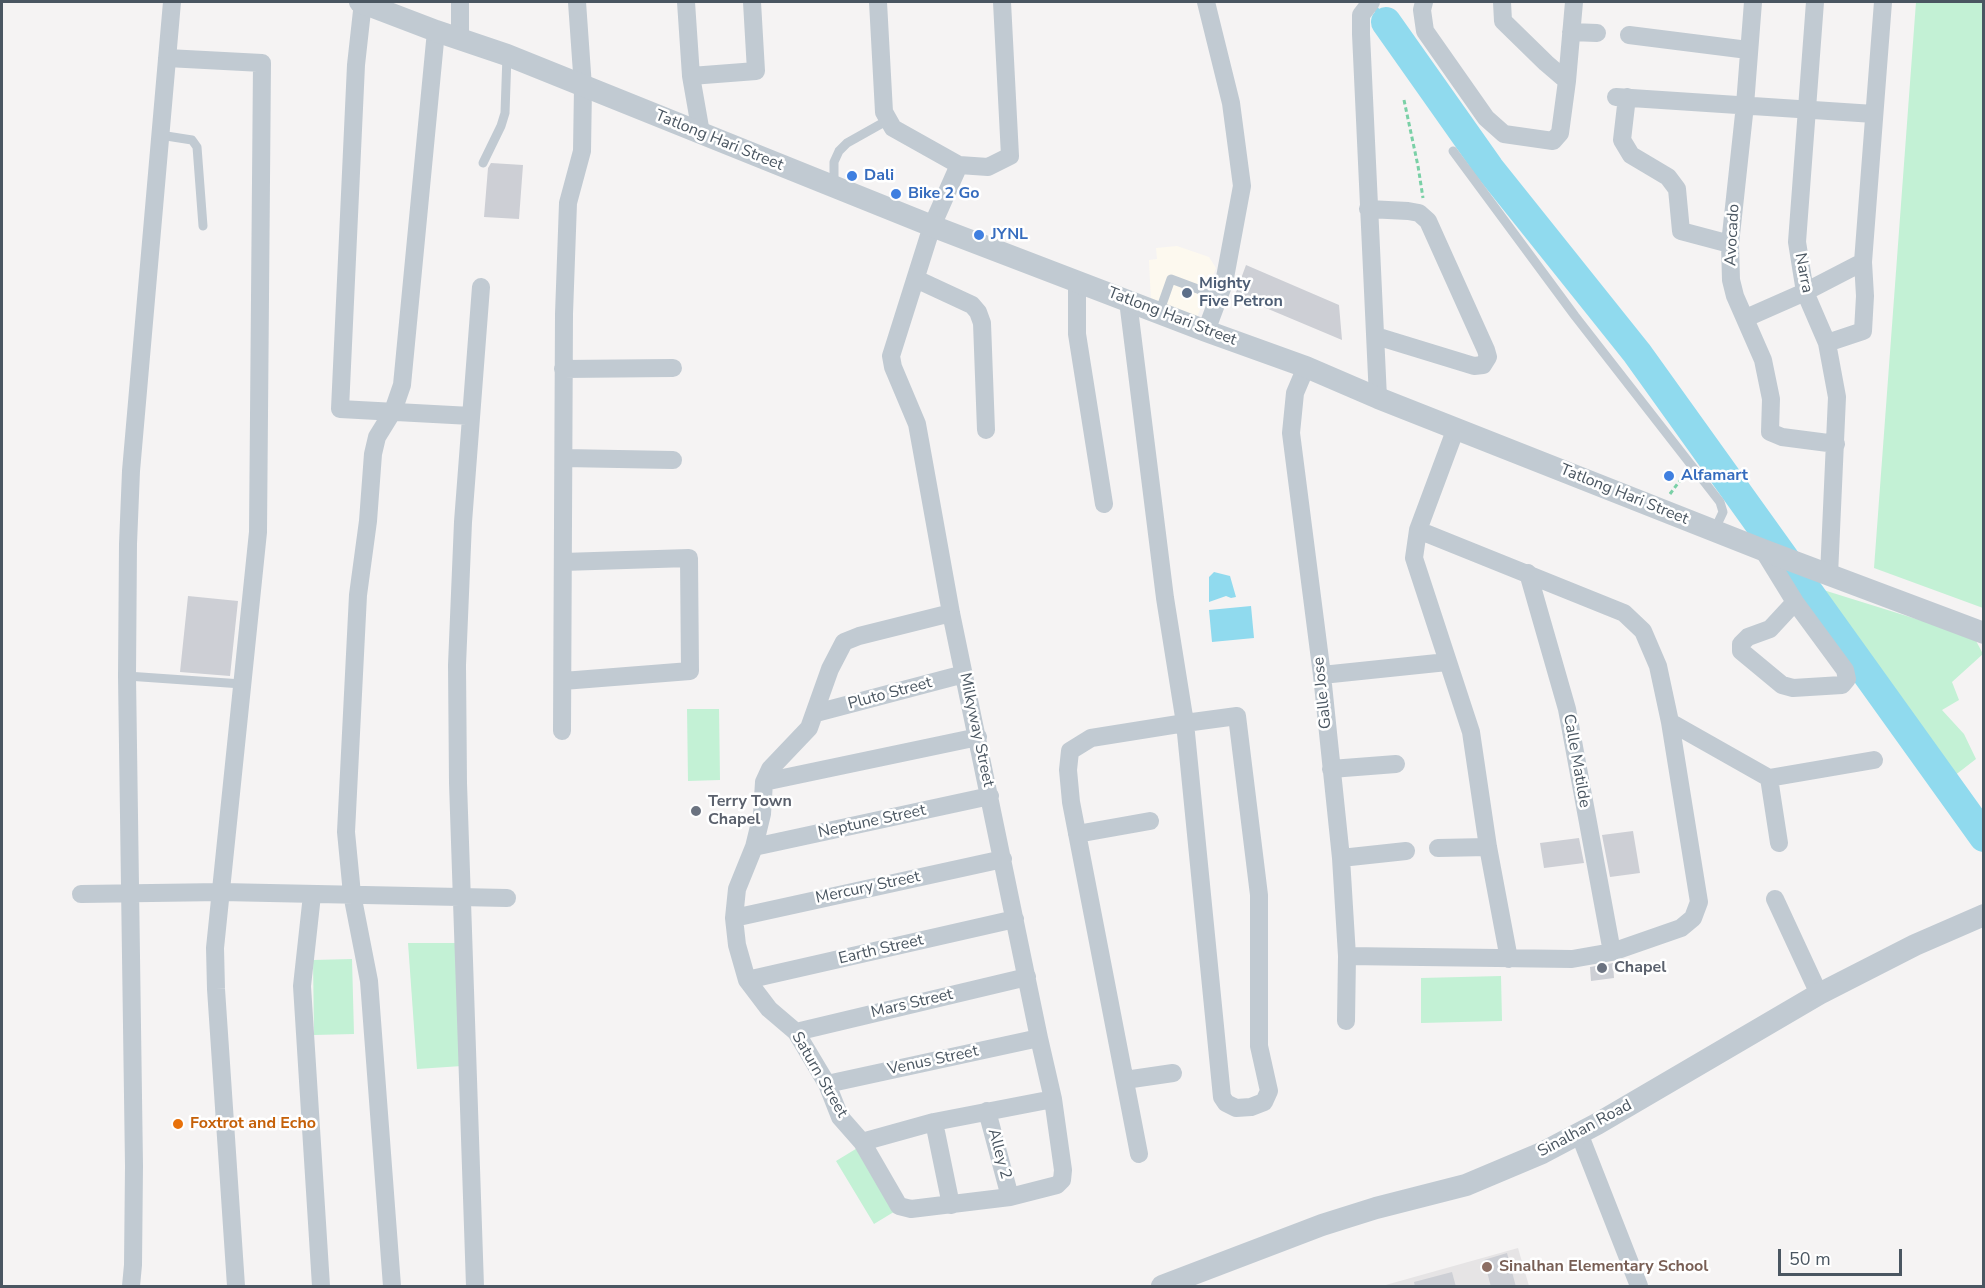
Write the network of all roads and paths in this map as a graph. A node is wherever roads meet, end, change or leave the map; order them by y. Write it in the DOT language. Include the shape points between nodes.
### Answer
graph roads {
  1 [pos="172,2"];
  2 [pos="362,2"];
  3 [pos="460,2"];
  4 [pos="577,2"];
  5 [pos="686,2"];
  6 [pos="752,2"];
  7 [pos="878,2"];
  8 [pos="1002,2"];
  9 [pos="1206,2"];
  10 [pos="1424,2"];
  11 [pos="1502,2"];
  12 [pos="1574,2"];
  13 [pos="1753,2"];
  14 [pos="1815,2"];
  15 [pos="1883,2"];
  16 [pos="1366,8"];
  17 [pos="436,31"];
  18 [pos="1571,32"];
  19 [pos="1597,33"];
  20 [pos="1629,35"];
  21 [pos="460,39"];
  22 [pos="1748,50"];
  23 [pos="507,55"];
  24 [pos="167,57"];
  25 [pos="691,76"];
  26 [pos="1567,81"];
  27 [pos="583,87"];
  28 [pos="1404,100"];
  29 [pos="1745,105"];
  30 [pos="1806,110"];
  31 [pos="1874,114"];
  32 [pos="888,120"];
  33 [pos="701,133"];
  34 [pos="160,135"];
  35 [pos="1453,151"];
  36 [pos="483,163"];
  37 [pos="958,165"];
  38 [pos="834,186"];
  39 [pos="1368,209"];
  40 [pos="1419,213"];
  41 [pos="203,226"];
  42 [pos="932,226"];
  43 [pos="1730,244"];
  44 [pos="1863,262"];
  45 [pos="916,279"];
  46 [pos="1077,281"];
  47 [pos="482,287"];
  48 [pos="1805,292"];
  49 [pos="1219,297"];
  50 [pos="1128,301"];
  51 [pos="1159,313"];
  52 [pos="1746,318"];
  53 [pos="1206,331"];
  54 [pos="1376,336"];
  55 [pos="1827,343"];
  56 [pos="673,368"];
  57 [pos="1306,368"];
  58 [pos="563,369"];
  59 [pos="1378,398"];
  60 [pos="393,411"];
  61 [pos="471,416"];
  62 [pos="1456,428"];
  63 [pos="986,430"];
  64 [pos="1836,444"];
  65 [pos="564,458"];
  66 [pos="673,460"];
  67 [pos="1691,465"];
  68 [pos="1104,504"];
  69 [pos="1660,509"];
  70 [pos="1418,530"];
  71 [pos="1714,531"];
  72 [pos="1770,553"];
  73 [pos="563,562"];
  74 [pos="1821,572"];
  75 [pos="1528,573"];
  76 [pos="1795,602"];
  77 [pos="951,613"];
  78 [pos="1983,633"];
  79 [pos="1447,662"];
  80 [pos="964,674"];
  81 [pos="1322,675"];
  82 [pos="128,676"];
  83 [pos="563,681"];
  84 [pos="242,684"];
  85 [pos="816,713"];
  86 [pos="1670,722"];
  87 [pos="1185,723"];
  88 [pos="562,731"];
  89 [pos="978,737"];
  90 [pos="1874,760"];
  91 [pos="1396,764"];
  92 [pos="1331,769"];
  93 [pos="1769,778"];
  94 [pos="764,782"];
  95 [pos="990,796"];
  96 [pos="1150,821"];
  97 [pos="1077,834"];
  98 [pos="1779,843"];
  99 [pos="754,847"];
  100 [pos="1488,847"];
  101 [pos="1438,848"];
  102 [pos="1406,851"];
  103 [pos="1341,858"];
  104 [pos="1003,859"];
  105 [pos="222,892"];
  106 [pos="130,893"];
  107 [pos="81,894"];
  108 [pos="352,894"];
  109 [pos="312,895"];
  110 [pos="463,897"];
  111 [pos="507,898"];
  112 [pos="1775,899"];
  113 [pos="1983,915"];
  114 [pos="734,918"];
  115 [pos="1015,919"];
  116 [pos="1612,952"];
  117 [pos="1347,956"];
  118 [pos="1509,959"];
  119 [pos="1027,977"];
  120 [pos="747,980"];
  121 [pos="1819,994"];
  122 [pos="1346,1021"];
  123 [pos="796,1032"];
  124 [pos="1039,1038"];
  125 [pos="1173,1073"];
  126 [pos="1125,1080"];
  127 [pos="827,1084"];
  128 [pos="1053,1099"];
  129 [pos="987,1111"];
  130 [pos="934,1122"];
  131 [pos="1579,1133"];
  132 [pos="862,1142"];
  133 [pos="1139,1155"];
  134 [pos="1011,1197"];
  135 [pos="951,1205"];
  136 [pos="131,1287"];
  137 [pos="236,1287"];
  138 [pos="321,1287"];
  139 [pos="392,1287"];
  140 [pos="475,1287"];
  141 [pos="1162,1287"];
  142 [pos="1639,1287"];
  1 -- 24 [label="street"];
  2 -- 17 [label="street, Tatlong Hari Street"];
  2 -- 60 [label="street" via="340,409"];
  3 -- 21 [label="street"];
  4 -- 27 [label="street"];
  5 -- 25 [label="street"];
  6 -- 25 [label="street" via="756,71"];
  7 -- 32 [label="street" via="884,112"];
  8 -- 37 [label="street" via="1010,156 988,167"];
  9 -- 49 [label="street" via="1231,103 1242,186"];
  10 -- 26 [label="street" via="1425,31 1486,118 1504,134 1553,141 1560,133"];
  11 -- 26 [label="street" via="1503,21"];
  12 -- 18 [label="street"];
  13 -- 22 [label="street, Avocado"];
  14 -- 30 [label="street, Narra"];
  15 -- 31 [label="street"];
  16 -- 39 [label="street"];
  17 -- 21 [label="street, Tatlong Hari Street"];
  17 -- 60 [label="street" via="402,385"];
  18 -- 19 [label="street"];
  18 -- 26 [label="street"];
  20 -- 22 [label="street"];
  21 -- 23 [label="street, Tatlong Hari Street"];
  22 -- 29 [label="street, Avocado"];
  23 -- 27 [label="street, Tatlong Hari Street"];
  23 -- 36 [label="lane" via="505,113"];
  24 -- 34 [label="street"];
  24 -- 84 [label="street" via="262,63 258,532"];
  25 -- 33 [label="street"];
  27 -- 33 [label="street, Tatlong Hari Street"];
  27 -- 58 [label="street" via="582,151 567,203"];
  28 -- 40 [label="path" via="1423,200"];
  29 -- 30 [label="street"];
  29 -- 43 [label="street, Avocado"];
  29 -- 43 [label="street" via="1621,97 1622,140 1630,154 1668,177 1677,189 1681,231"];
  30 -- 31 [label="street"];
  30 -- 48 [label="street, Narra" via="1797,242"];
  31 -- 44 [label="street"];
  32 -- 37 [label="street" via="893,128"];
  32 -- 38 [label="lane" via="839,151 834,162"];
  33 -- 38 [label="street, Tatlong Hari Street"];
  34 -- 41 [label="lane" via="192,140 197,147"];
  34 -- 82 [label="street" via="131,471"];
  35 -- 67 [label="lane"];
  37 -- 42 [label="street, Milkyway Street"];
  38 -- 42 [label="street, Tatlong Hari Street"];
  39 -- 40 [label="street"];
  39 -- 54 [label="street"];
  40 -- 54 [label="street" via="1428,221 1488,357 1483,365 1474,366"];
  42 -- 45 [label="street, Milkyway Street"];
  42 -- 46 [label="street, Tatlong Hari Street"];
  43 -- 52 [label="street, Avocado" via="1731,280"];
  44 -- 48 [label="street"];
  44 -- 55 [label="street" via="1863,331"];
  45 -- 63 [label="street" via="972,305 978,312 982,323"];
  45 -- 77 [label="street, Milkyway Street" via="891,356 917,424"];
  46 -- 50 [label="street, Tatlong Hari Street"];
  46 -- 68 [label="street" via="1077,334"];
  47 -- 61 [label="street"];
  48 -- 52 [label="street"];
  48 -- 55 [label="street, Narra"];
  49 -- 51 [label="lane" via="1171,279"];
  49 -- 53 [label="street"];
  50 -- 51 [label="street, Tatlong Hari Street"];
  50 -- 87 [label="street" via="1165,598"];
  51 -- 53 [label="street, Tatlong Hari Street"];
  52 -- 64 [label="street, Avocado" via="1765,370 1771,399 1770,432"];
  53 -- 57 [label="street, Tatlong Hari Street"];
  54 -- 59 [label="street"];
  55 -- 64 [label="street, Narra" via="1837,397"];
  56 -- 58 [label="street"];
  57 -- 59 [label="street, Tatlong Hari Street"];
  57 -- 81 [label="street, Galle Jose" via="1295,393 1291,433"];
  58 -- 65 [label="street"];
  59 -- 62 [label="street, Tatlong Hari Street"];
  60 -- 61 [label="street"];
  60 -- 108 [label="street" via="377,437 373,454 358,595 346,832"];
  61 -- 110 [label="street" via="457,664"];
  62 -- 69 [label="street, Tatlong Hari Street"];
  62 -- 70 [label="street"];
  64 -- 74 [label="street, Narra"];
  65 -- 66 [label="street"];
  65 -- 73 [label="street"];
  67 -- 69 [label="path"];
  67 -- 71 [label="lane" via="1724,512"];
  69 -- 71 [label="street, Tatlong Hari Street"];
  70 -- 75 [label="street"];
  70 -- 79 [label="street" via="1414,558"];
  71 -- 72 [label="street, Tatlong Hari Street"];
  72 -- 74 [label="street, Tatlong Hari Street"];
  72 -- 76 [label="street"];
  73 -- 83 [label="street"];
  73 -- 83 [label="street" via="689,558 690,671"];
  74 -- 78 [label="street, Tatlong Hari Street"];
  75 -- 86 [label="street" via="1624,613 1643,631 1658,666"];
  75 -- 116 [label="street, Calle Matilde" via="1567,709"];
  76 -- 76 [label="street" via="1845,670 1847,679 1842,686 1782,685 1741,651 1741,644 1748,637 1770,629"];
  77 -- 80 [label="street, Milkyway Street"];
  77 -- 85 [label="street" via="844,642 830,669"];
  79 -- 81 [label="street"];
  79 -- 100 [label="street" via="1471,732"];
  80 -- 85 [label="street, Pluto Street"];
  80 -- 89 [label="street, Milkyway Street"];
  81 -- 92 [label="street, Galle Jose"];
  82 -- 84 [label="lane"];
  82 -- 106 [label="street"];
  83 -- 88 [label="street"];
  84 -- 105 [label="street"];
  85 -- 94 [label="street" via="809,728 770,769"];
  86 -- 93 [label="street"];
  86 -- 116 [label="street" via="1699,902 1693,918 1681,928"];
  87 -- 87 [label="street" via="1237,716 1259,895 1259,1046 1269,1090 1264,1102 1251,1107 1236,1108 1222,1097"];
  87 -- 97 [label="street" via="1091,738 1070,751 1068,770"];
  89 -- 94 [label="street"];
  89 -- 95 [label="street, Milkyway Street"];
  90 -- 93 [label="street"];
  91 -- 92 [label="street"];
  92 -- 103 [label="street, Galle Jose"];
  93 -- 98 [label="street"];
  94 -- 99 [label="street, Saturn Street"];
  95 -- 99 [label="street, Neptune Street"];
  95 -- 104 [label="street, Milkyway Street"];
  96 -- 97 [label="street"];
  97 -- 126 [label="street"];
  99 -- 114 [label="street, Saturn Street" via="737,889"];
  100 -- 101 [label="street"];
  100 -- 118 [label="street"];
  102 -- 103 [label="street"];
  103 -- 117 [label="street, Galle Jose"];
  104 -- 114 [label="street, Mercury Street"];
  104 -- 115 [label="street, Milkyway Street"];
  105 -- 106 [label="street"];
  105 -- 109 [label="street"];
  105 -- 137 [label="street" via="215,948 216,989"];
  106 -- 107 [label="street"];
  106 -- 136 [label="street" via="135,1166"];
  108 -- 109 [label="street"];
  108 -- 110 [label="street"];
  108 -- 139 [label="street" via="369,981"];
  109 -- 138 [label="street" via="302,986"];
  110 -- 111 [label="street"];
  110 -- 140 [label="street"];
  112 -- 121 [label="street"];
  113 -- 121 [label="street, Sinalhan Road"];
  114 -- 120 [label="street, Saturn Street"];
  115 -- 119 [label="street, Milkyway Street"];
  115 -- 120 [label="street, Earth Street"];
  116 -- 118 [label="street" via="1572,959"];
  117 -- 118 [label="street"];
  117 -- 122 [label="street, Galle Jose"];
  119 -- 123 [label="street, Mars Street"];
  119 -- 124 [label="street, Milkyway Street"];
  120 -- 123 [label="street, Saturn Street" via="769,1009"];
  121 -- 131 [label="street, Sinalhan Road"];
  123 -- 127 [label="street, Saturn Street"];
  124 -- 127 [label="street, Venus Street"];
  124 -- 128 [label="street, Milkyway Street"];
  125 -- 126 [label="street"];
  126 -- 133 [label="street"];
  127 -- 132 [label="street, Saturn Street" via="840,1117"];
  128 -- 129 [label="street"];
  128 -- 134 [label="street, Milkyway Street" via="1062,1180 1057,1185"];
  129 -- 130 [label="street"];
  129 -- 134 [label="street, Alley 2"];
  130 -- 132 [label="street"];
  130 -- 135 [label="street"];
  131 -- 141 [label="street, Sinalhan Road" via="1466,1185 1322,1225"];
  131 -- 142 [label="street"];
  132 -- 135 [label="street, Saturn Street" via="899,1206 911,1209"];
  134 -- 135 [label="street"];
}
